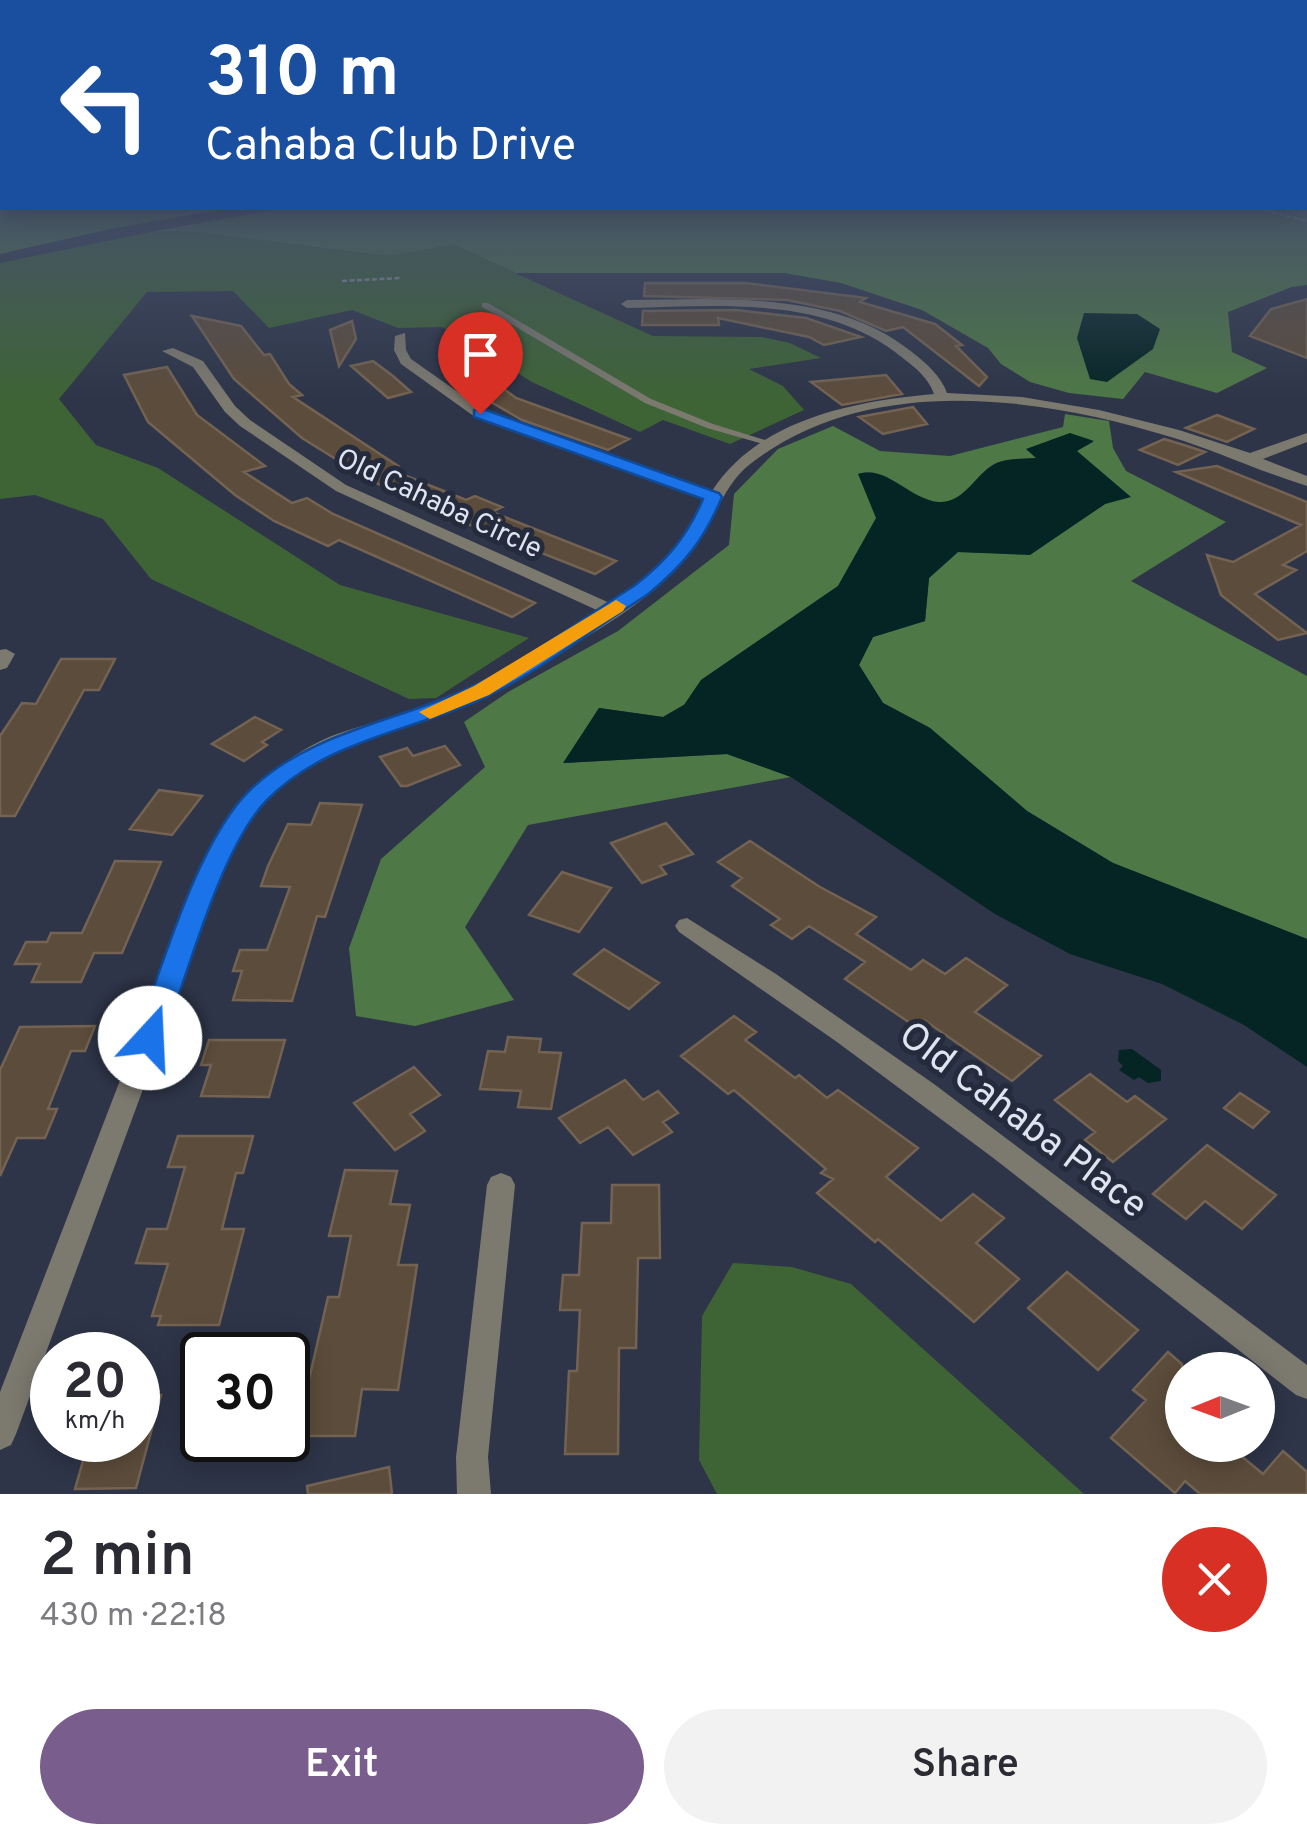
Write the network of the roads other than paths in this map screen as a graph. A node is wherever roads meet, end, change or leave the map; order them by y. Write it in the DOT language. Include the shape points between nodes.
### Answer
graph roads {
  1 [pos="627,304"];
  2 [pos="485,305"];
  3 [pos="400,336"];
  4 [pos="168,351"];
  5 [pos="941,396"];
  6 [pos="1307,437"];
  7 [pos="770,443"];
  8 [pos="1251,458"];
  9 [pos="1307,481"];
  10 [pos="713,497"];
  11 [pos="611,610"];
  12 [pos="687,926"];
  13 [pos="501,1185"];
  14 [pos="1307,1384"];
  15 [pos="0,1434"];
  16 [pos="474,1494"];
  1 -- 5 [label="street" via="769,305 844,318 902,347"];
  2 -- 7 [label="lane" via="648,401"];
  3 -- 10 [label="street" via="406,361 480,414"];
  4 -- 11 [label="street, Old Cahaba Circle" via="198,364 230,410 341,488"];
  5 -- 7 [label="street" via="824,418"];
  5 -- 8 [label="street" via="1035,400"];
  6 -- 8 [label="street"];
  7 -- 10 [label="street"];
  8 -- 9 [label="street"];
  10 -- 11 [label="street" via="683,554"];
  11 -- 15 [label="street" via="482,690 331,744 281,776 241,816 204,888"];
  12 -- 14 [label="street, Old Cahaba Place" via="947,1105"];
  13 -- 16 [label="street" via="472,1457"];
}
